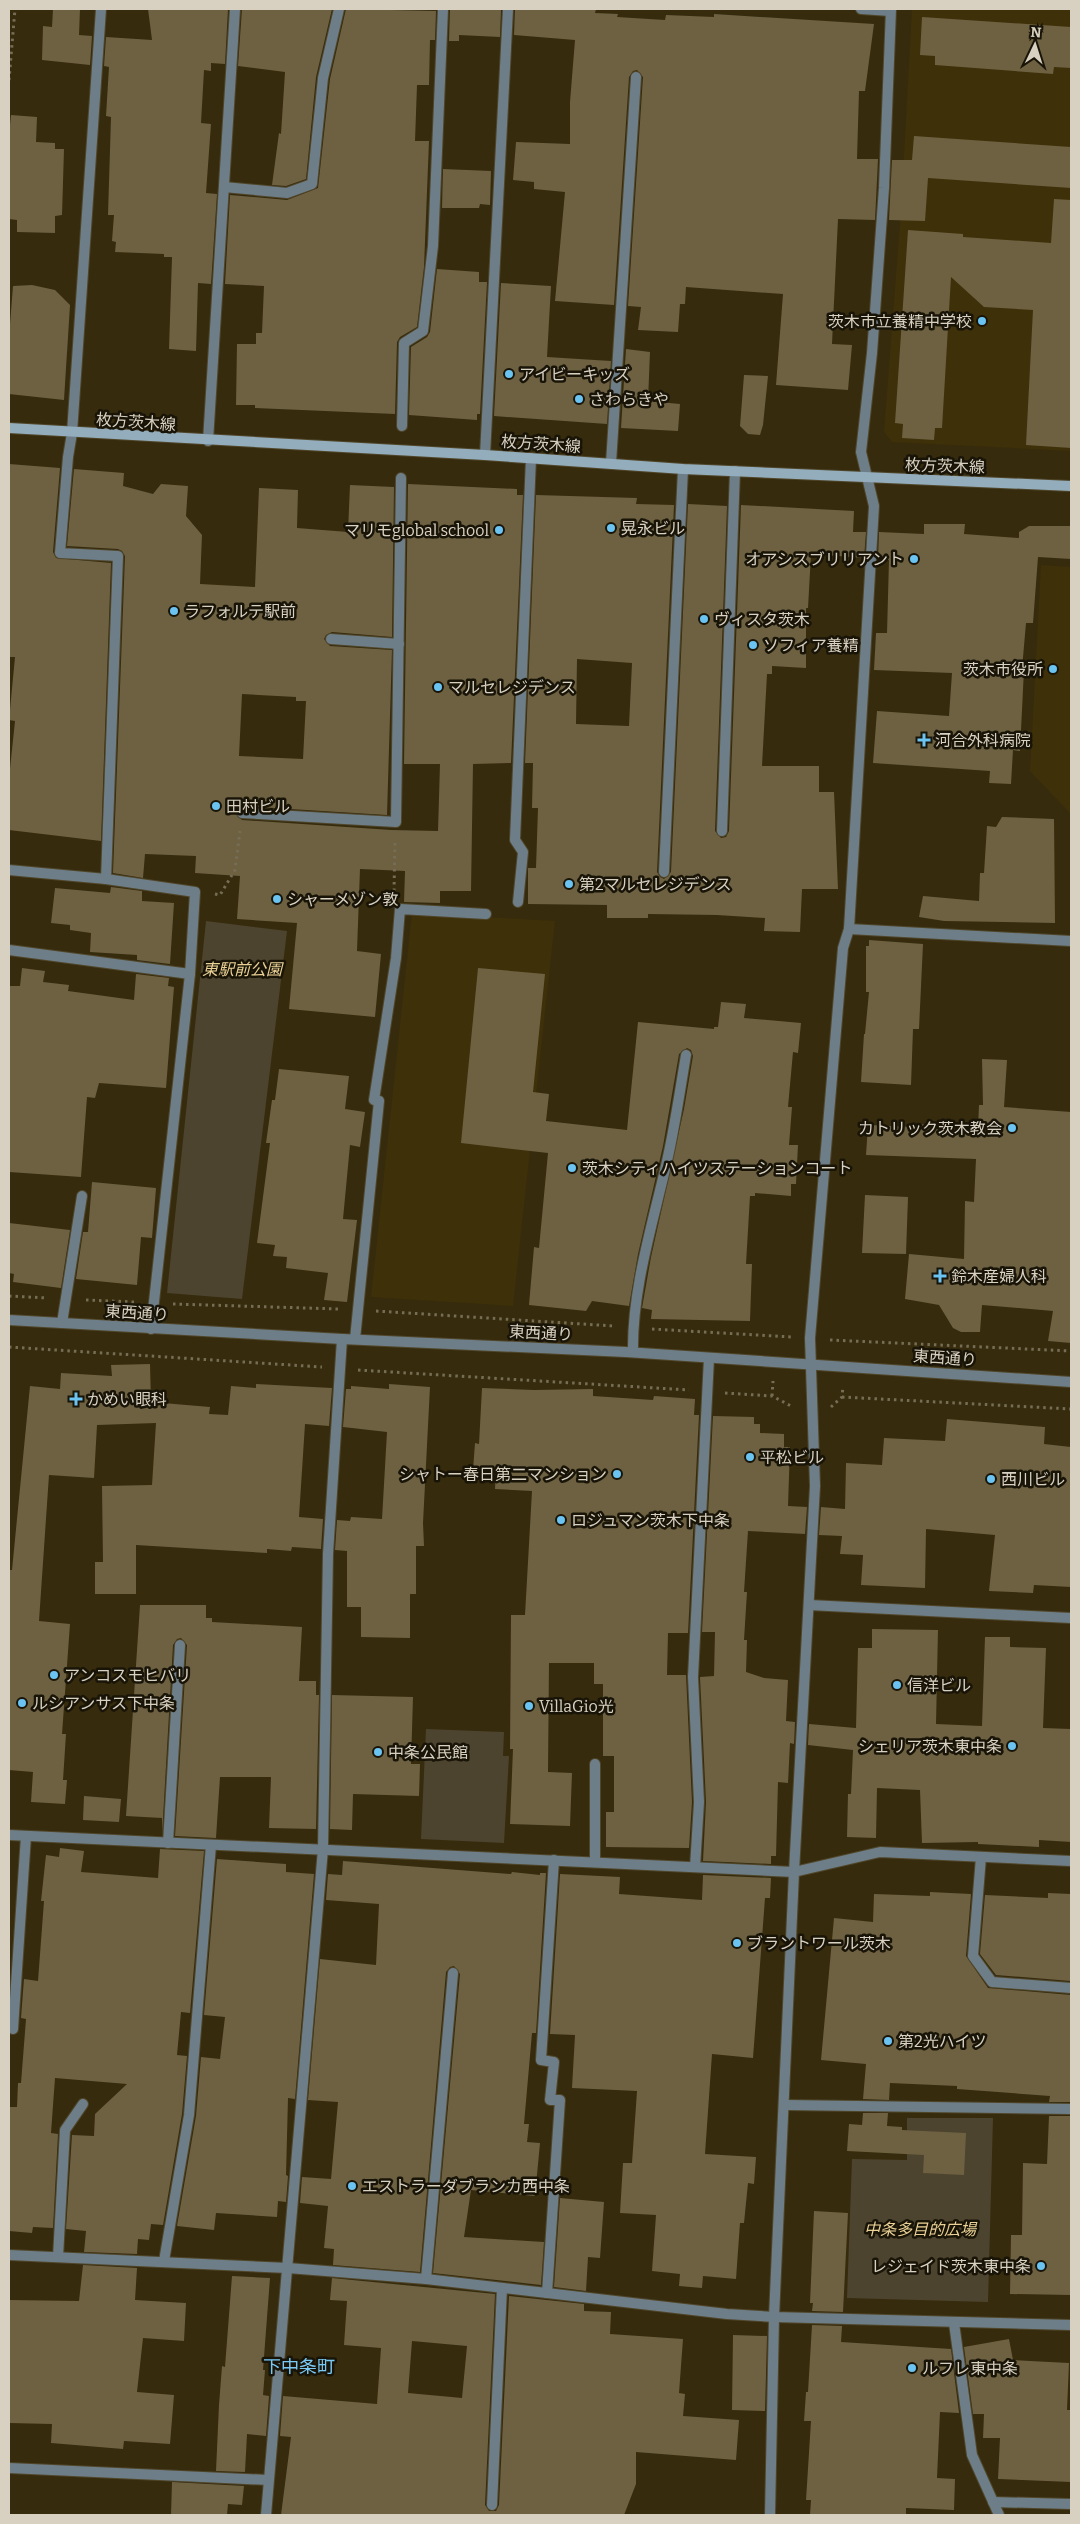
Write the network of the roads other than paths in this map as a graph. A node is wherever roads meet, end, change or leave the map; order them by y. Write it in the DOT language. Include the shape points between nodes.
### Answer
graph roads {
  1 [pos="102,9"];
  2 [pos="235,9"];
  3 [pos="338,9"];
  4 [pos="443,9"];
  5 [pos="508,9"];
  6 [pos="861,9"];
  7 [pos="890,10"];
  8 [pos="636,77"];
  9 [pos="224,187"];
  10 [pos="402,426"];
  11 [pos="9,428"];
  12 [pos="72,433"];
  13 [pos="208,441"];
  14 [pos="485,455"];
  15 [pos="531,458"];
  16 [pos="611,464"];
  17 [pos="683,468"];
  18 [pos="735,471"];
  19 [pos="401,478"];
  20 [pos="868,478"];
  21 [pos="1071,486"];
  22 [pos="331,639"];
  23 [pos="398,644"];
  24 [pos="242,813"];
  25 [pos="722,831"];
  26 [pos="9,870"];
  27 [pos="664,872"];
  28 [pos="106,880"];
  29 [pos="518,902"];
  30 [pos="486,914"];
  31 [pos="849,929"];
  32 [pos="1071,941"];
  33 [pos="9,950"];
  34 [pos="190,974"];
  35 [pos="686,1055"];
  36 [pos="82,1196"];
  37 [pos="9,1320"];
  38 [pos="62,1323"];
  39 [pos="151,1329"];
  40 [pos="342,1339"];
  41 [pos="354,1339"];
  42 [pos="634,1352"];
  43 [pos="709,1358"];
  44 [pos="812,1365"];
  45 [pos="1071,1382"];
  46 [pos="809,1606"];
  47 [pos="1071,1618"];
  48 [pos="180,1645"];
  49 [pos="595,1764"];
  50 [pos="9,1835"];
  51 [pos="26,1836"];
  52 [pos="168,1843"];
  53 [pos="210,1845"];
  54 [pos="323,1849"];
  55 [pos="981,1856"];
  56 [pos="554,1860"];
  57 [pos="1071,1861"];
  58 [pos="595,1862"];
  59 [pos="695,1866"];
  60 [pos="794,1872"];
  61 [pos="453,1973"];
  62 [pos="1071,1988"];
  63 [pos="13,2029"];
  64 [pos="83,2104"];
  65 [pos="784,2105"];
  66 [pos="1071,2109"];
  67 [pos="9,2255"];
  68 [pos="58,2257"];
  69 [pos="164,2261"];
  70 [pos="288,2268"];
  71 [pos="426,2279"];
  72 [pos="502,2288"];
  73 [pos="547,2293"];
  74 [pos="774,2317"];
  75 [pos="954,2323"];
  76 [pos="1071,2326"];
  77 [pos="9,2468"];
  78 [pos="268,2480"];
  79 [pos="993,2502"];
  80 [pos="1071,2504"];
  81 [pos="492,2505"];
  82 [pos="266,2515"];
  83 [pos="770,2515"];
  84 [pos="999,2515"];
  1 -- 12 [label="street"];
  2 -- 9 [label="street"];
  3 -- 9 [label="street" via="323,78 312,184 287,193"];
  4 -- 10 [label="street" via="433,246 424,331 404,343"];
  5 -- 14 [label="street"];
  6 -- 7 [label="street"];
  7 -- 20 [label="street" via="884,198 862,452"];
  8 -- 16 [label="street"];
  9 -- 13 [label="street"];
  11 -- 12 [label="main road, 枚方茨木線"];
  12 -- 13 [label="main road, 枚方茨木線"];
  12 -- 28 [label="street" via="60,553 118,556"];
  13 -- 14 [label="main road, 枚方茨木線"];
  14 -- 15 [label="main road, 枚方茨木線"];
  15 -- 16 [label="main road, 枚方茨木線"];
  15 -- 29 [label="street" via="515,840 523,852"];
  16 -- 17 [label="main road, 枚方茨木線"];
  17 -- 18 [label="main road, 枚方茨木線"];
  17 -- 27 [label="street"];
  18 -- 20 [label="main road, 枚方茨木線"];
  18 -- 25 [label="street"];
  19 -- 23 [label="street"];
  20 -- 21 [label="main road, 枚方茨木線"];
  20 -- 31 [label="street" via="874,506"];
  22 -- 23 [label="street"];
  23 -- 24 [label="street" via="396,822"];
  26 -- 28 [label="street"];
  28 -- 34 [label="street" via="195,892"];
  30 -- 41 [label="street" via="400,909 396,958 374,1100 378,1101"];
  31 -- 32 [label="street"];
  31 -- 44 [label="street" via="843,948 810,1338"];
  33 -- 34 [label="street"];
  34 -- 39 [label="street"];
  35 -- 42 [label="street" via="633,1327"];
  36 -- 38 [label="street"];
  37 -- 38 [label="street, 東西通り"];
  38 -- 39 [label="street, 東西通り"];
  39 -- 40 [label="street, 東西通り"];
  40 -- 41 [label="street, 東西通り"];
  40 -- 54 [label="street" via="328,1554"];
  41 -- 42 [label="street, 東西通り"];
  42 -- 43 [label="street, 東西通り"];
  43 -- 44 [label="street, 東西通り"];
  43 -- 59 [label="street" via="693,1677 699,1802"];
  44 -- 45 [label="street, 東西通り"];
  44 -- 46 [label="street" via="815,1486"];
  46 -- 47 [label="street"];
  46 -- 60 [label="street"];
  48 -- 52 [label="street"];
  49 -- 58 [label="street"];
  50 -- 51 [label="street"];
  51 -- 52 [label="street"];
  51 -- 63 [label="street"];
  52 -- 53 [label="street"];
  53 -- 54 [label="street"];
  53 -- 69 [label="street" via="189,2115"];
  54 -- 56 [label="street"];
  54 -- 70 [label="street"];
  55 -- 57 [label="street"];
  55 -- 60 [label="street" via="880,1852"];
  55 -- 62 [label="street" via="973,1956 992,1982"];
  56 -- 58 [label="street"];
  56 -- 73 [label="street" via="541,2060 554,2062 550,2100 560,2100"];
  58 -- 59 [label="street"];
  59 -- 60 [label="street"];
  60 -- 65 [label="street"];
  61 -- 71 [label="street"];
  64 -- 68 [label="street" via="65,2130"];
  65 -- 66 [label="street"];
  65 -- 74 [label="street"];
  67 -- 68 [label="street"];
  68 -- 69 [label="street"];
  69 -- 70 [label="street"];
  70 -- 71 [label="street"];
  70 -- 78 [label="street"];
  71 -- 72 [label="street"];
  72 -- 73 [label="street"];
  72 -- 81 [label="street"];
  73 -- 74 [label="street"];
  74 -- 75 [label="street"];
  74 -- 83 [label="street"];
  75 -- 76 [label="street"];
  75 -- 79 [label="street" via="972,2455"];
  77 -- 78 [label="street"];
  78 -- 82 [label="street"];
  79 -- 80 [label="street"];
  79 -- 84 [label="street"];
}
